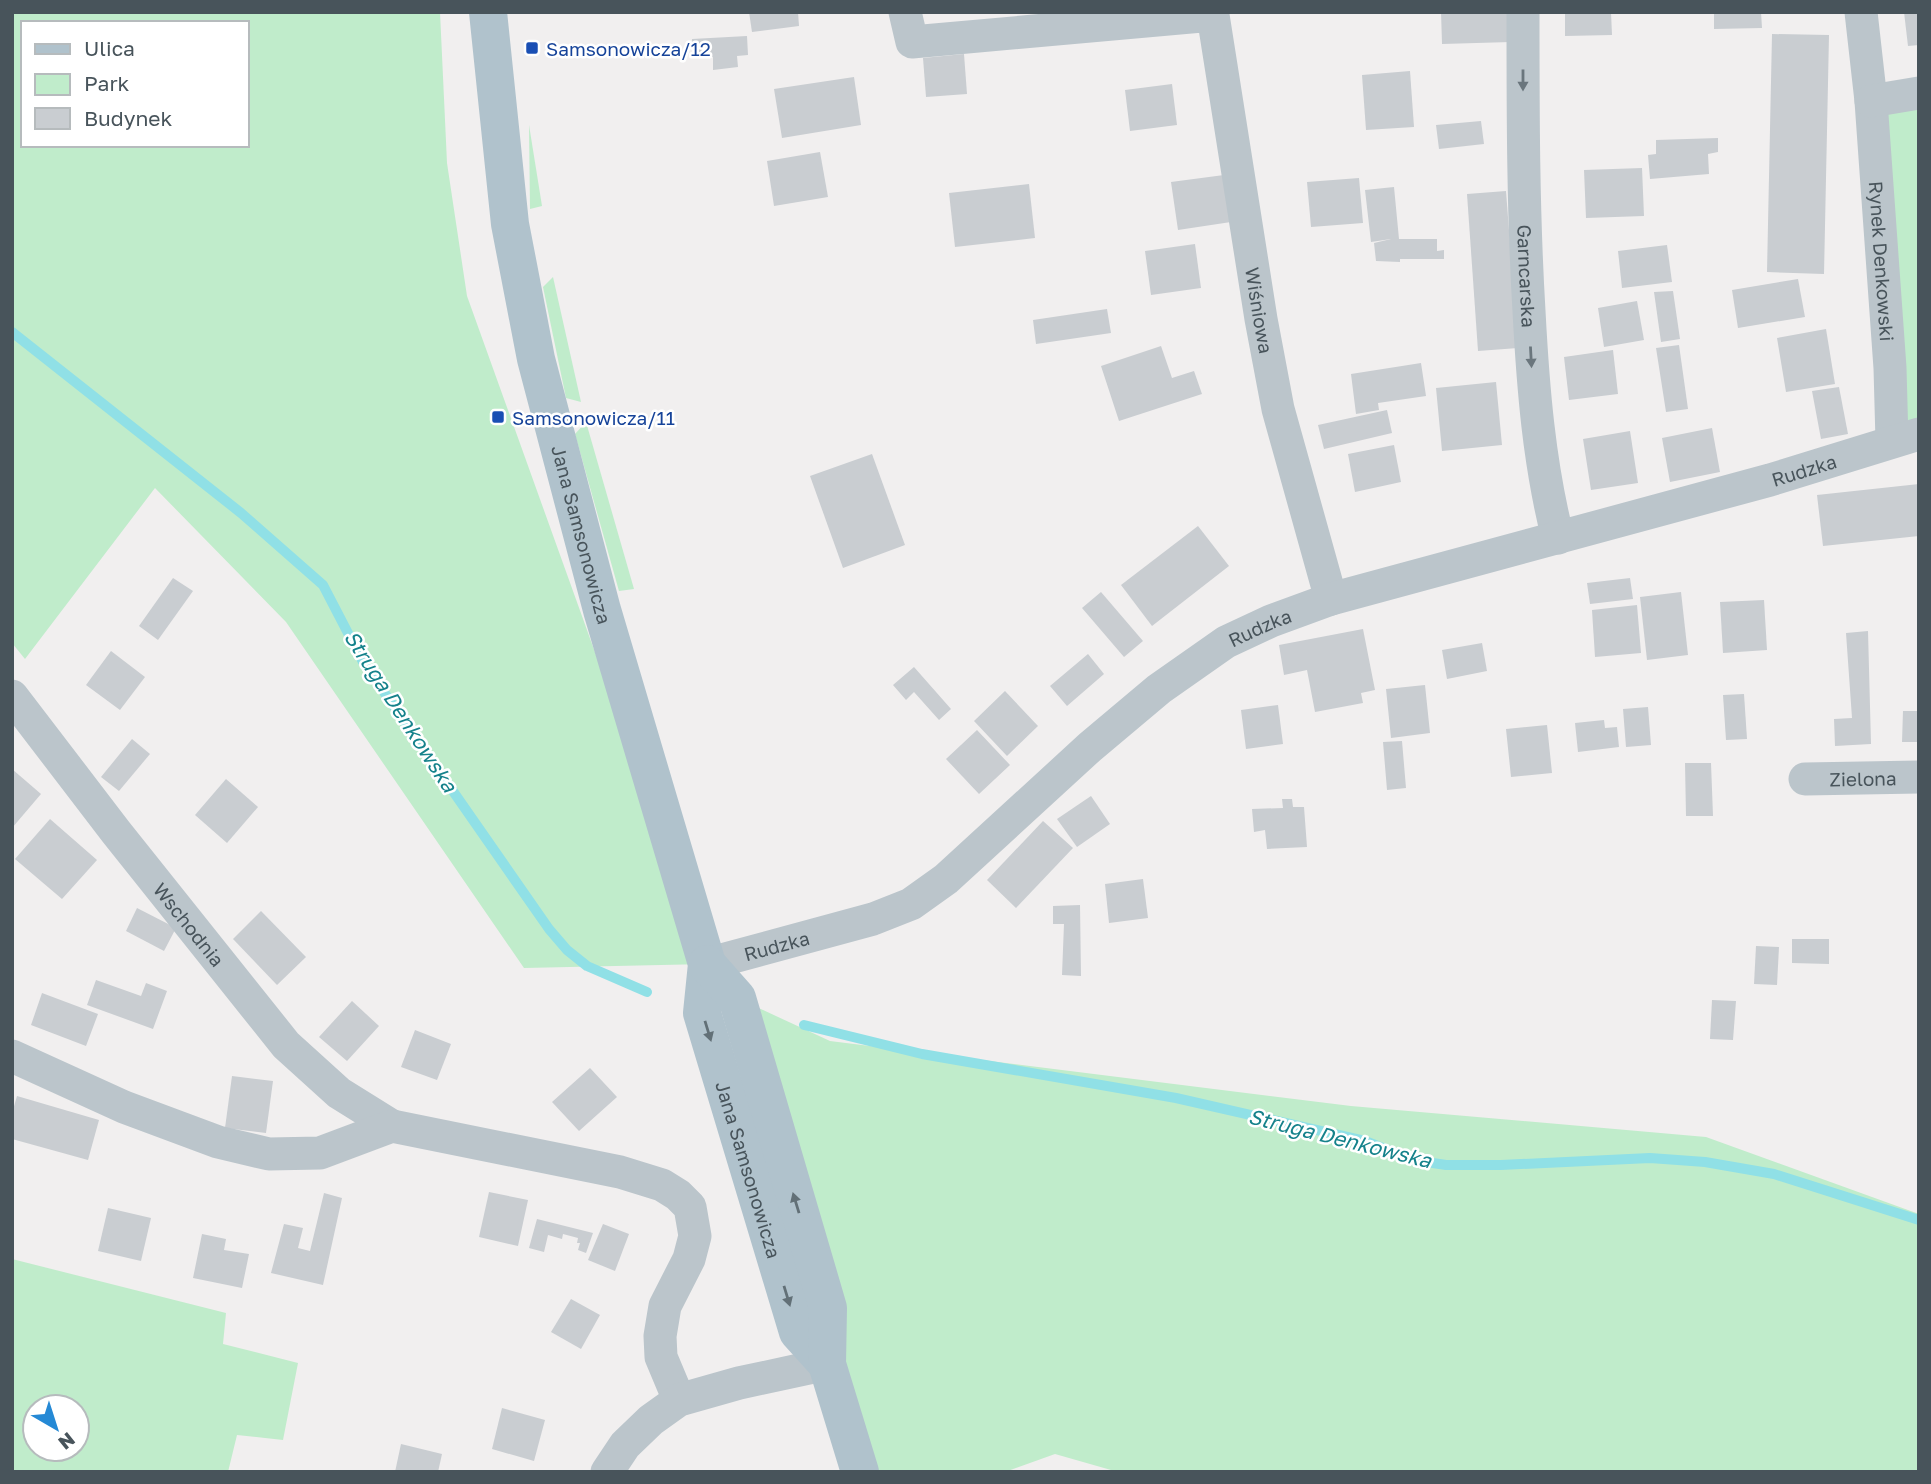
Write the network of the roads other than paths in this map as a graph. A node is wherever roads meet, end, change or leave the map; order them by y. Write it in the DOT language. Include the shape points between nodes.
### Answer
graph roads {
  1 [pos="488,12"];
  2 [pos="905,12"];
  3 [pos="1523,12"];
  4 [pos="1861,12"];
  5 [pos="1224,14"];
  6 [pos="1919,93"];
  7 [pos="1871,101"];
  8 [pos="1905,437"];
  9 [pos="1558,538"];
  10 [pos="1331,599"];
  11 [pos="12,696"];
  12 [pos="1919,777"];
  13 [pos="1805,779"];
  14 [pos="707,964"];
  15 [pos="12,1056"];
  16 [pos="392,1126"];
  17 [pos="827,1364"];
  18 [pos="679,1400"];
  19 [pos="607,1472"];
  20 [pos="860,1472"];
  1 -- 14 [label="main road, Jana Samsonowicza" via="510,224 536,359 602,610"];
  2 -- 5 [label="street, Wiśniowa" via="912,43"];
  3 -- 9 [label="street, Garncarska, one-way" via="1524,216 1533,383"];
  4 -- 7 [label="street, Rynek Denkowski"];
  5 -- 10 [label="street, Wiśniowa" via="1261,319 1276,396"];
  6 -- 7 [label="street"];
  7 -- 8 [label="street, Rynek Denkowski" via="1890,368"];
  8 -- 9 [label="street, Rudzka" via="1770,480"];
  9 -- 10 [label="street, Rudzka"];
  10 -- 14 [label="street, Rudzka" via="1226,642 1159,689 946,879 911,904 873,919"];
  11 -- 16 [label="street, Wschodnia" via="286,1045 338,1093"];
  12 -- 13 [label="street, Zielona"];
  14 -- 17 [label="main road, Jana Samsonowicza" via="702,1013 798,1332"];
  15 -- 16 [label="street" via="124,1107 218,1142 269,1154 320,1153"];
  16 -- 18 [label="street, Wschodnia" via="620,1172 678,1195 690,1207 695,1236 689,1259 665,1306 660,1336 661,1357"];
  17 -- 18 [label="street"];
  17 -- 20 [label="main road, Jana Samsonowicza"];
  18 -- 19 [label="street" via="651,1420"];
}
